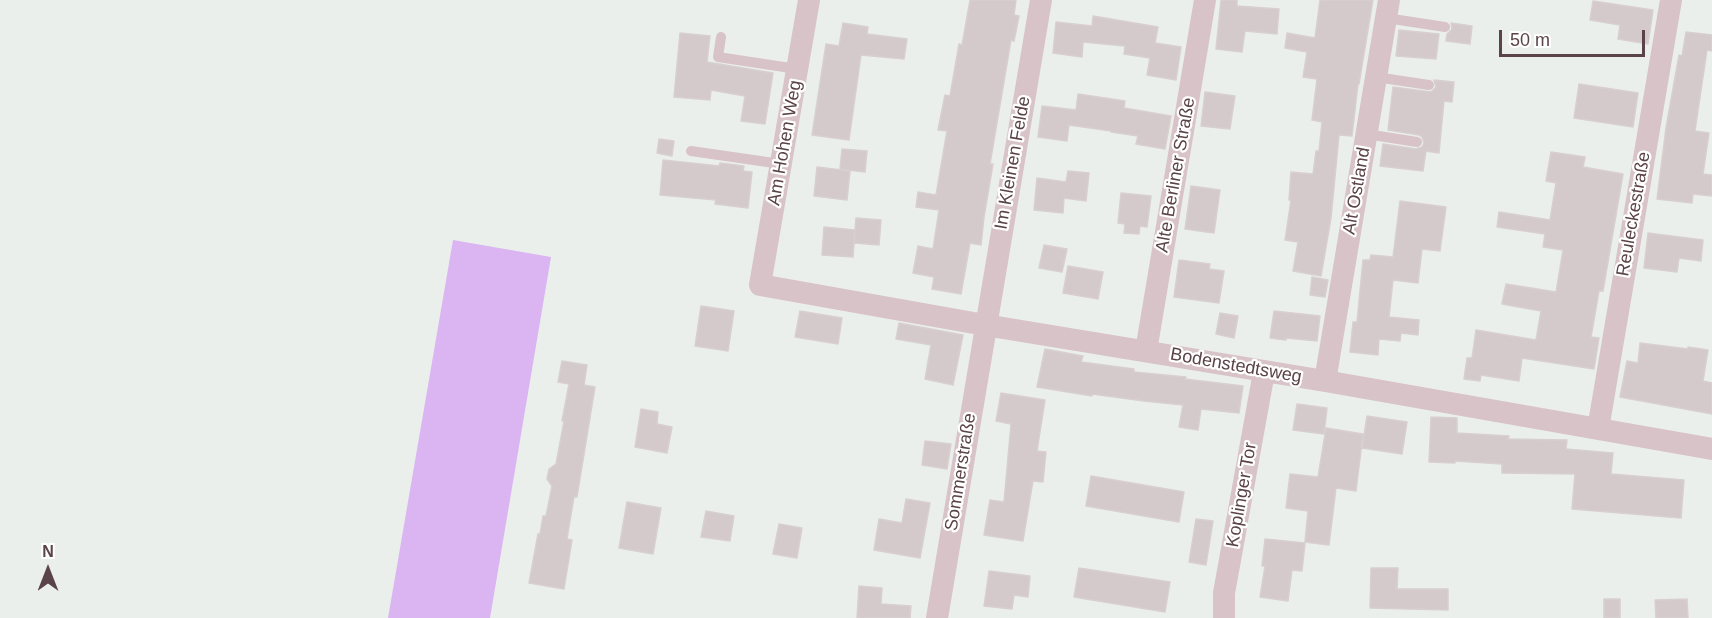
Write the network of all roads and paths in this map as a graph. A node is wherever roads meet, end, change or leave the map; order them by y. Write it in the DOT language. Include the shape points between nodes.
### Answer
graph roads {
  1 [pos="809,0"];
  2 [pos="1041,0"];
  3 [pos="1205,0"];
  4 [pos="1671,0"];
  5 [pos="1388,9"];
  6 [pos="1445,27"];
  7 [pos="721,37"];
  8 [pos="797,69"];
  9 [pos="1376,77"];
  10 [pos="1430,86"];
  11 [pos="1366,134"];
  12 [pos="1417,142"];
  13 [pos="691,151"];
  14 [pos="781,164"];
  15 [pos="760,285"];
  16 [pos="986,325"];
  17 [pos="1146,351"];
  18 [pos="1264,372"];
  19 [pos="1325,381"];
  20 [pos="1598,429"];
  21 [pos="1712,449"];
  22 [pos="937,618"];
  23 [pos="1224,618"];
  1 -- 8 [label="street, Am Hohen Weg"];
  2 -- 16 [label="street, Im Kleinen Felde"];
  3 -- 17 [label="street, Alte Berliner Straße"];
  4 -- 20 [label="street, Reuleckestraße"];
  5 -- 6 [label="lane"];
  5 -- 9 [label="street, Alt Ostland"];
  7 -- 8 [label="lane" via="718,57"];
  8 -- 14 [label="street, Am Hohen Weg"];
  9 -- 10 [label="lane"];
  9 -- 11 [label="street, Alt Ostland"];
  11 -- 12 [label="lane"];
  11 -- 19 [label="street, Alt Ostland"];
  13 -- 14 [label="lane"];
  14 -- 15 [label="street, Am Hohen Weg"];
  15 -- 16 [label="street, Bodenstedtsweg"];
  16 -- 17 [label="street, Bodenstedtsweg"];
  16 -- 22 [label="street, Sommerstraße"];
  17 -- 18 [label="street, Bodenstedtsweg"];
  18 -- 19 [label="street, Bodenstedtsweg"];
  18 -- 23 [label="street, Koplinger Tor" via="1224,592"];
  19 -- 20 [label="street, Bodenstedtsweg"];
  20 -- 21 [label="street, Bodenstedtsweg"];
}
